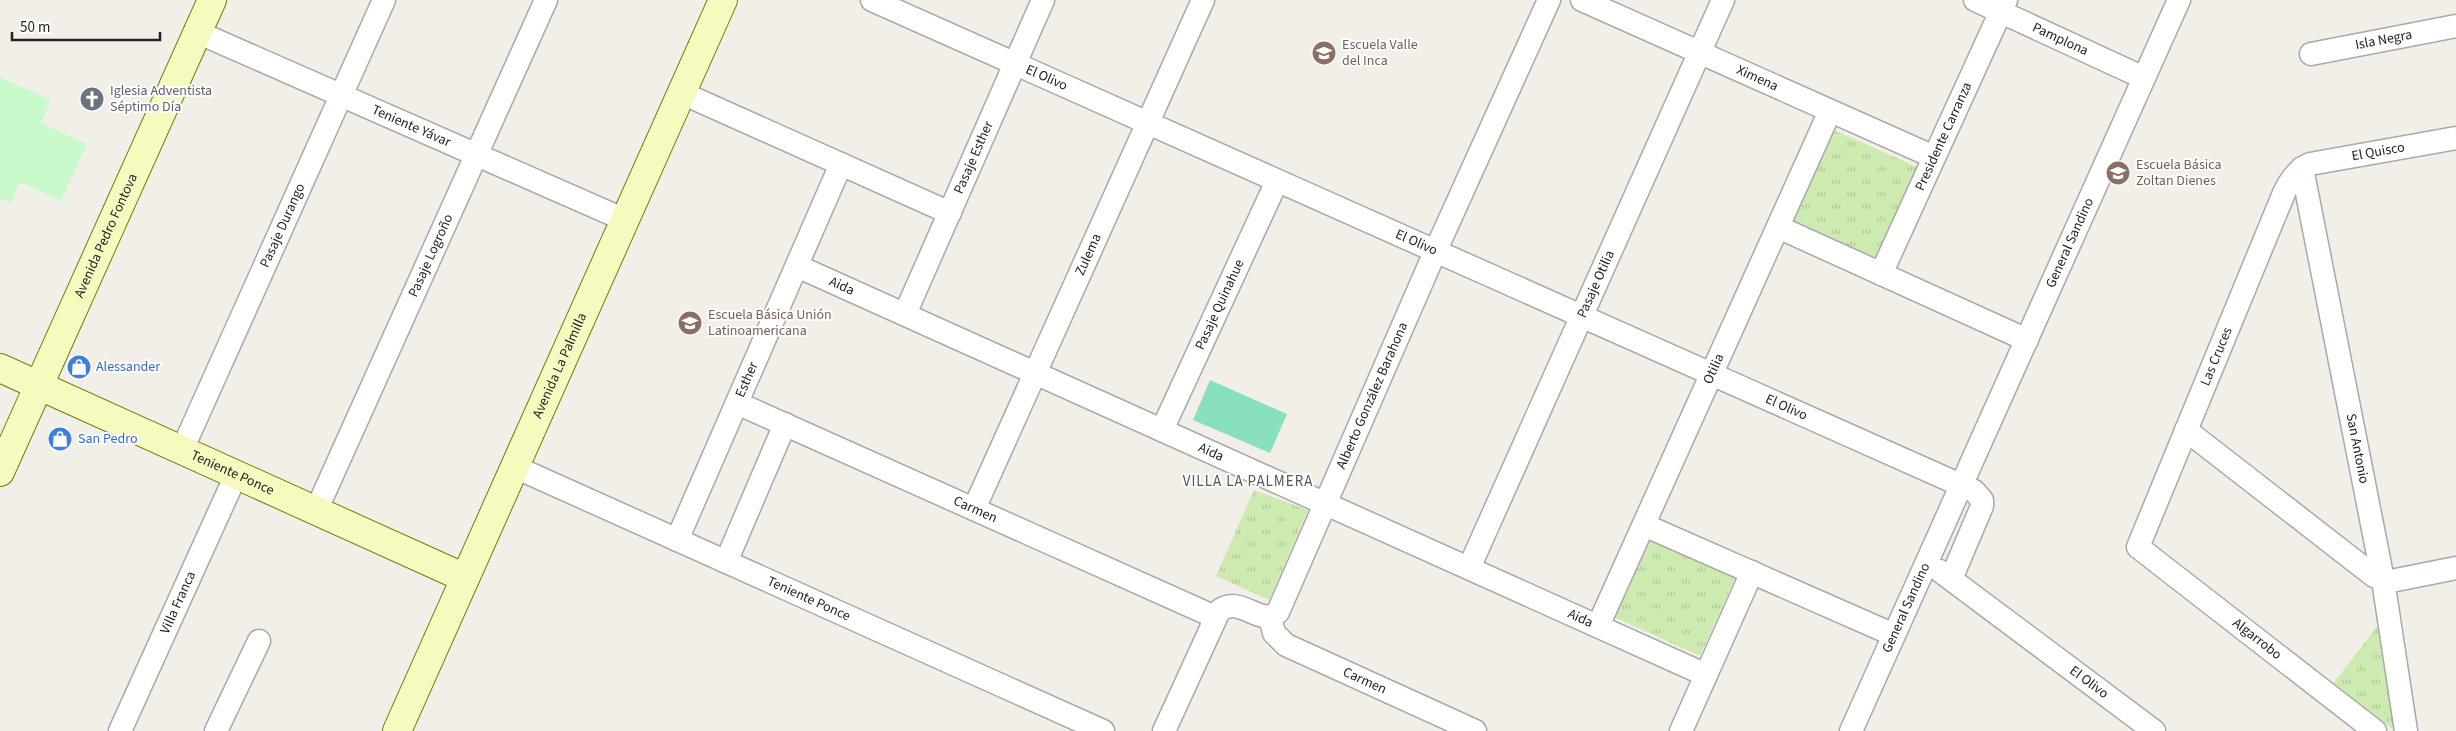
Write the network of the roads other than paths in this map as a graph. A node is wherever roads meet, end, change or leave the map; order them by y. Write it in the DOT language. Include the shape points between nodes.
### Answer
graph roads {
  1 [pos="212,0"];
  2 [pos="384,0"];
  3 [pos="546,0"];
  4 [pos="723,0"];
  5 [pos="872,0"];
  6 [pos="1043,0"];
  7 [pos="1203,0"];
  8 [pos="1549,0"];
  9 [pos="1582,0"];
  10 [pos="1723,0"];
  11 [pos="1975,0"];
  12 [pos="2180,0"];
  13 [pos="2003,6"];
  14 [pos="2456,26"];
  15 [pos="197,32"];
  16 [pos="1700,52"];
  17 [pos="2311,54"];
  18 [pos="1015,64"];
  19 [pos="2144,78"];
  20 [pos="682,93"];
  21 [pos="341,95"];
  22 [pos="1830,111"];
  23 [pos="1147,123"];
  24 [pos="2456,138"];
  25 [pos="476,155"];
  26 [pos="1934,157"];
  27 [pos="841,164"];
  28 [pos="2302,168"];
  29 [pos="1277,181"];
  30 [pos="950,213"];
  31 [pos="625,220"];
  32 [pos="1778,226"];
  33 [pos="1434,252"];
  34 [pos="797,266"];
  35 [pos="1881,274"];
  36 [pos="905,314"];
  37 [pos="1581,317"];
  38 [pos="2027,340"];
  39 [pos="0,368"];
  40 [pos="1035,373"];
  41 [pos="1712,375"];
  42 [pos="39,386"];
  43 [pos="737,403"];
  44 [pos="785,424"];
  45 [pos="1162,430"];
  46 [pos="2186,430"];
  47 [pos="182,450"];
  48 [pos="515,467"];
  49 [pos="0,472"];
  50 [pos="236,475"];
  51 [pos="1962,485"];
  52 [pos="1325,503"];
  53 [pos="974,509"];
  54 [pos="316,511"];
  55 [pos="1644,524"];
  56 [pos="677,540"];
  57 [pos="2138,547"];
  58 [pos="1928,561"];
  59 [pos="726,562"];
  60 [pos="1469,568"];
  61 [pos="2456,568"];
  62 [pos="1752,572"];
  63 [pos="465,578"];
  64 [pos="1951,579"];
  65 [pos="2383,580"];
  66 [pos="1216,616"];
  67 [pos="1270,617"];
  68 [pos="1598,626"];
  69 [pos="1894,635"];
  70 [pos="259,641"];
  71 [pos="1706,675"];
  72 [pos="120,731"];
  73 [pos="216,731"];
  74 [pos="397,731"];
  75 [pos="1103,731"];
  76 [pos="1164,731"];
  77 [pos="1475,731"];
  78 [pos="1681,731"];
  79 [pos="1851,731"];
  80 [pos="2154,731"];
  81 [pos="2375,731"];
  82 [pos="2406,731"];
  1 -- 15 [label="street, Avenida Pedro Fontova"];
  2 -- 21 [label="street, Pasaje Durango"];
  3 -- 25 [label="street, Pasaje Logroño"];
  4 -- 20 [label="street, Avenida La Palmilla"];
  5 -- 18 [label="street, El Olivo"];
  6 -- 18 [label="street, Pasaje Esther"];
  7 -- 23 [label="street, Zulema"];
  8 -- 33 [label="street, Alberto González Barahona"];
  9 -- 16 [label="street, Ximena"];
  10 -- 16 [label="street, Pasaje Otilia"];
  11 -- 13 [label="street, Pamplona"];
  12 -- 19 [label="street, General Sandino"];
  13 -- 19 [label="street, Pamplona"];
  13 -- 26 [label="street, Presidente Carranza"];
  14 -- 17 [label="street, Isla Negra"];
  15 -- 21 [label="street, Teniente Yávar"];
  15 -- 42 [label="street, Avenida Pedro Fontova"];
  16 -- 22 [label="street, Ximena"];
  16 -- 37 [label="street, Pasaje Otilia"];
  18 -- 23 [label="street, El Olivo"];
  18 -- 30 [label="street, Pasaje Esther"];
  19 -- 38 [label="street, General Sandino"];
  20 -- 27 [label="street"];
  20 -- 31 [label="street, Avenida La Palmilla"];
  21 -- 25 [label="street, Teniente Yávar"];
  21 -- 47 [label="street, Pasaje Durango"];
  22 -- 26 [label="street, Ximena"];
  22 -- 32 [label="street, Otilia"];
  23 -- 29 [label="street, El Olivo"];
  23 -- 40 [label="street, Zulema"];
  24 -- 28 [label="street, El Quisco"];
  25 -- 31 [label="street, Teniente Yávar"];
  25 -- 54 [label="street, Pasaje Logroño"];
  26 -- 35 [label="street, Presidente Carranza"];
  27 -- 30 [label="street"];
  27 -- 34 [label="street, Esther"];
  28 -- 46 [label="street, Las Cruces" via="2284,193"];
  28 -- 65 [label="street, San Antonio"];
  29 -- 33 [label="street, El Olivo"];
  29 -- 45 [label="street, Pasaje Quinahue"];
  30 -- 36 [label="street, Pasaje Esther"];
  31 -- 48 [label="street, Avenida La Palmilla"];
  32 -- 35 [label="street"];
  32 -- 41 [label="street, Otilia"];
  33 -- 37 [label="street, El Olivo"];
  33 -- 52 [label="street, Alberto González Barahona"];
  34 -- 36 [label="street, Aida"];
  34 -- 43 [label="street, Esther"];
  35 -- 38 [label="street"];
  36 -- 40 [label="street, Aida"];
  37 -- 41 [label="street, El Olivo"];
  37 -- 60 [label="street, Pasaje Otilia"];
  38 -- 51 [label="street, General Sandino"];
  39 -- 42 [label="street, Teniente Ponce"];
  40 -- 45 [label="street, Aida"];
  40 -- 53 [label="street, Zulema"];
  41 -- 51 [label="street, El Olivo"];
  41 -- 55 [label="street, Otilia"];
  42 -- 47 [label="street, Teniente Ponce"];
  42 -- 49 [label="street, Avenida Pedro Fontova"];
  43 -- 44 [label="street, Carmen"];
  43 -- 56 [label="street, Esther"];
  44 -- 53 [label="street, Carmen"];
  44 -- 59 [label="street"];
  45 -- 52 [label="street, Aida"];
  46 -- 57 [label="street, Las Cruces"];
  46 -- 65 [label="street"];
  47 -- 50 [label="street, Teniente Ponce"];
  48 -- 56 [label="street, Teniente Ponce"];
  48 -- 63 [label="street, Avenida La Palmilla"];
  50 -- 54 [label="street, Teniente Ponce"];
  50 -- 72 [label="street, Villa Franca"];
  51 -- 58 [label="street, General Sandino"];
  51 -- 64 [label="street" via="1979,495 1982,506"];
  52 -- 60 [label="street, Aida"];
  52 -- 67 [label="street, Alberto González Barahona" via="1278,612"];
  53 -- 66 [label="street, Carmen"];
  54 -- 63 [label="street, Teniente Ponce"];
  55 -- 62 [label="street"];
  55 -- 68 [label="street, Otilia"];
  56 -- 59 [label="street, Teniente Ponce"];
  57 -- 81 [label="street, Algarrobo"];
  58 -- 64 [label="street, El Olivo"];
  58 -- 69 [label="street, General Sandino"];
  59 -- 75 [label="street, Teniente Ponce"];
  60 -- 68 [label="street, Aida"];
  61 -- 65 [label="street"];
  62 -- 69 [label="street"];
  62 -- 71 [label="street"];
  63 -- 74 [label="street, Avenida La Palmilla"];
  64 -- 80 [label="street, El Olivo"];
  65 -- 82 [label="street, San Antonio"];
  66 -- 67 [label="street" via="1224,607 1234,605"];
  66 -- 76 [label="street"];
  67 -- 77 [label="street, Carmen" via="1274,633 1286,645"];
  68 -- 71 [label="street, Aida"];
  69 -- 79 [label="street, General Sandino"];
  70 -- 73 [label="street"];
  71 -- 78 [label="street"];
}
